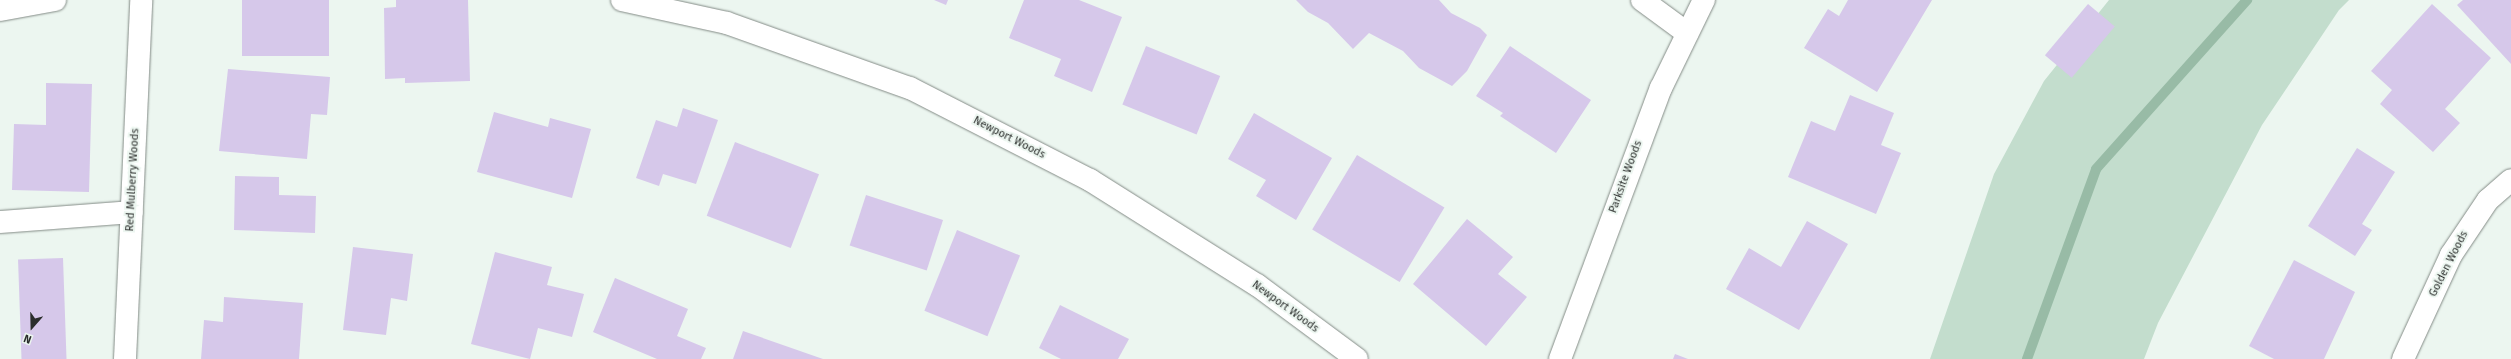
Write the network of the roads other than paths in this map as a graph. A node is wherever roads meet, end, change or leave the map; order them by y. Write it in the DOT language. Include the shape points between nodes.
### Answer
graph roads {
  1 [pos="55,0"];
  2 [pos="141,0"];
  3 [pos="622,0"];
  4 [pos="1642,0"];
  5 [pos="1704,0"];
  6 [pos="0,10"];
  7 [pos="1688,34"];
  8 [pos="2511,180"];
  9 [pos="132,212"];
  10 [pos="0,222"];
  11 [pos="125,359"];
  12 [pos="1357,359"];
  13 [pos="1560,359"];
  14 [pos="2403,359"];
  1 -- 6 [label="street"];
  2 -- 9 [label="street, Red Mulberry Woods"];
  3 -- 12 [label="street, Newport Woods" via="727,23 910,88 1090,180 1257,285"];
  4 -- 7 [label="street"];
  5 -- 7 [label="street, Parksite Woods"];
  7 -- 13 [label="street, Parksite Woods" via="1661,88 1634,155"];
  8 -- 14 [label="street, Golden Woods" via="2488,200 2458,244"];
  9 -- 10 [label="street"];
  9 -- 11 [label="street, Red Mulberry Woods"];
}
